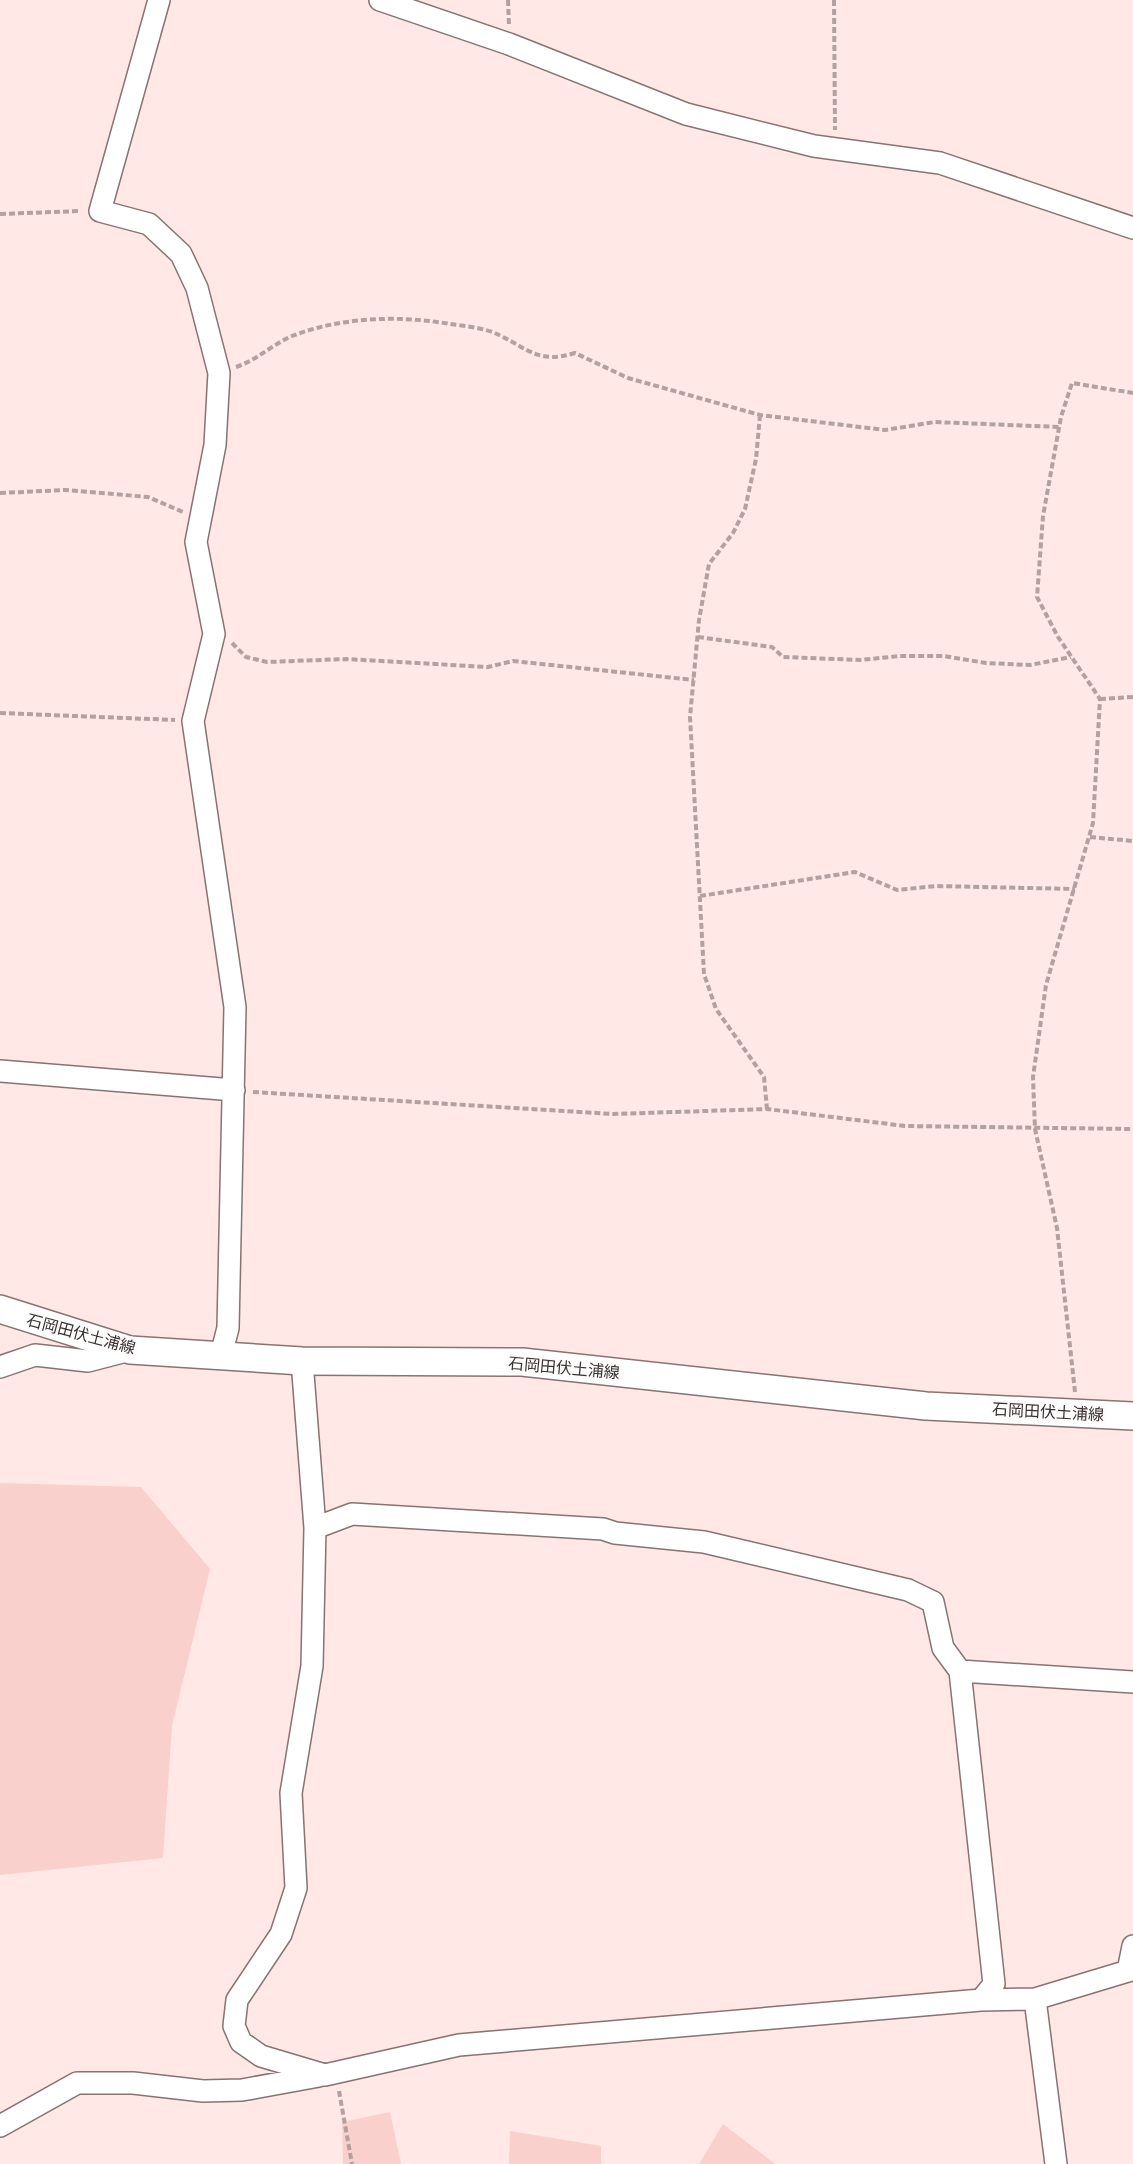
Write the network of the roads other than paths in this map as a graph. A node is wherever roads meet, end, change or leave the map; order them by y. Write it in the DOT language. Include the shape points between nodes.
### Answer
graph roads {
  1 [pos="159,0"];
  2 [pos="380,0"];
  3 [pos="1133,228"];
  4 [pos="0,1071"];
  5 [pos="234,1090"];
  6 [pos="0,1309"];
  7 [pos="130,1350"];
  8 [pos="221,1355"];
  9 [pos="303,1360"];
  10 [pos="0,1367"];
  11 [pos="1133,1416"];
  12 [pos="315,1528"];
  13 [pos="960,1671"];
  14 [pos="1133,1682"];
  15 [pos="1133,1946"];
  16 [pos="1035,1999"];
  17 [pos="981,2001"];
  18 [pos="325,2075"];
  19 [pos="0,2126"];
  20 [pos="1056,2164"];
  1 -- 5 [label="street" via="100,211 149,224 181,254 197,288 219,373 215,445 196,542 214,634 193,721 235,1006"];
  2 -- 3 [label="street" via="509,44 686,114 835,148 940,163"];
  4 -- 5 [label="street"];
  5 -- 8 [label="street" via="228,1328"];
  6 -- 7 [label="main road, 石岡田伏土浦線"];
  7 -- 8 [label="main road, 石岡田伏土浦線"];
  7 -- 10 [label="street" via="88,1361 35,1355"];
  8 -- 9 [label="main road, 石岡田伏土浦線"];
  9 -- 11 [label="main road, 石岡田伏土浦線" via="522,1362 926,1406"];
  9 -- 12 [label="street"];
  12 -- 13 [label="street" via="352,1514 603,1529 715,1545 908,1590 933,1602 942,1648"];
  12 -- 18 [label="street" via="312,1666 291,1793 296,1888 281,1934 237,2000 234,2026 241,2042 261,2056"];
  13 -- 14 [label="street"];
  13 -- 17 [label="street" via="994,1984"];
  15 -- 16 [label="street" via="1128,1971"];
  16 -- 17 [label="street"];
  16 -- 20 [label="street"];
  17 -- 18 [label="street" via="459,2045"];
  18 -- 19 [label="street" via="242,2090 77,2083"];
}
